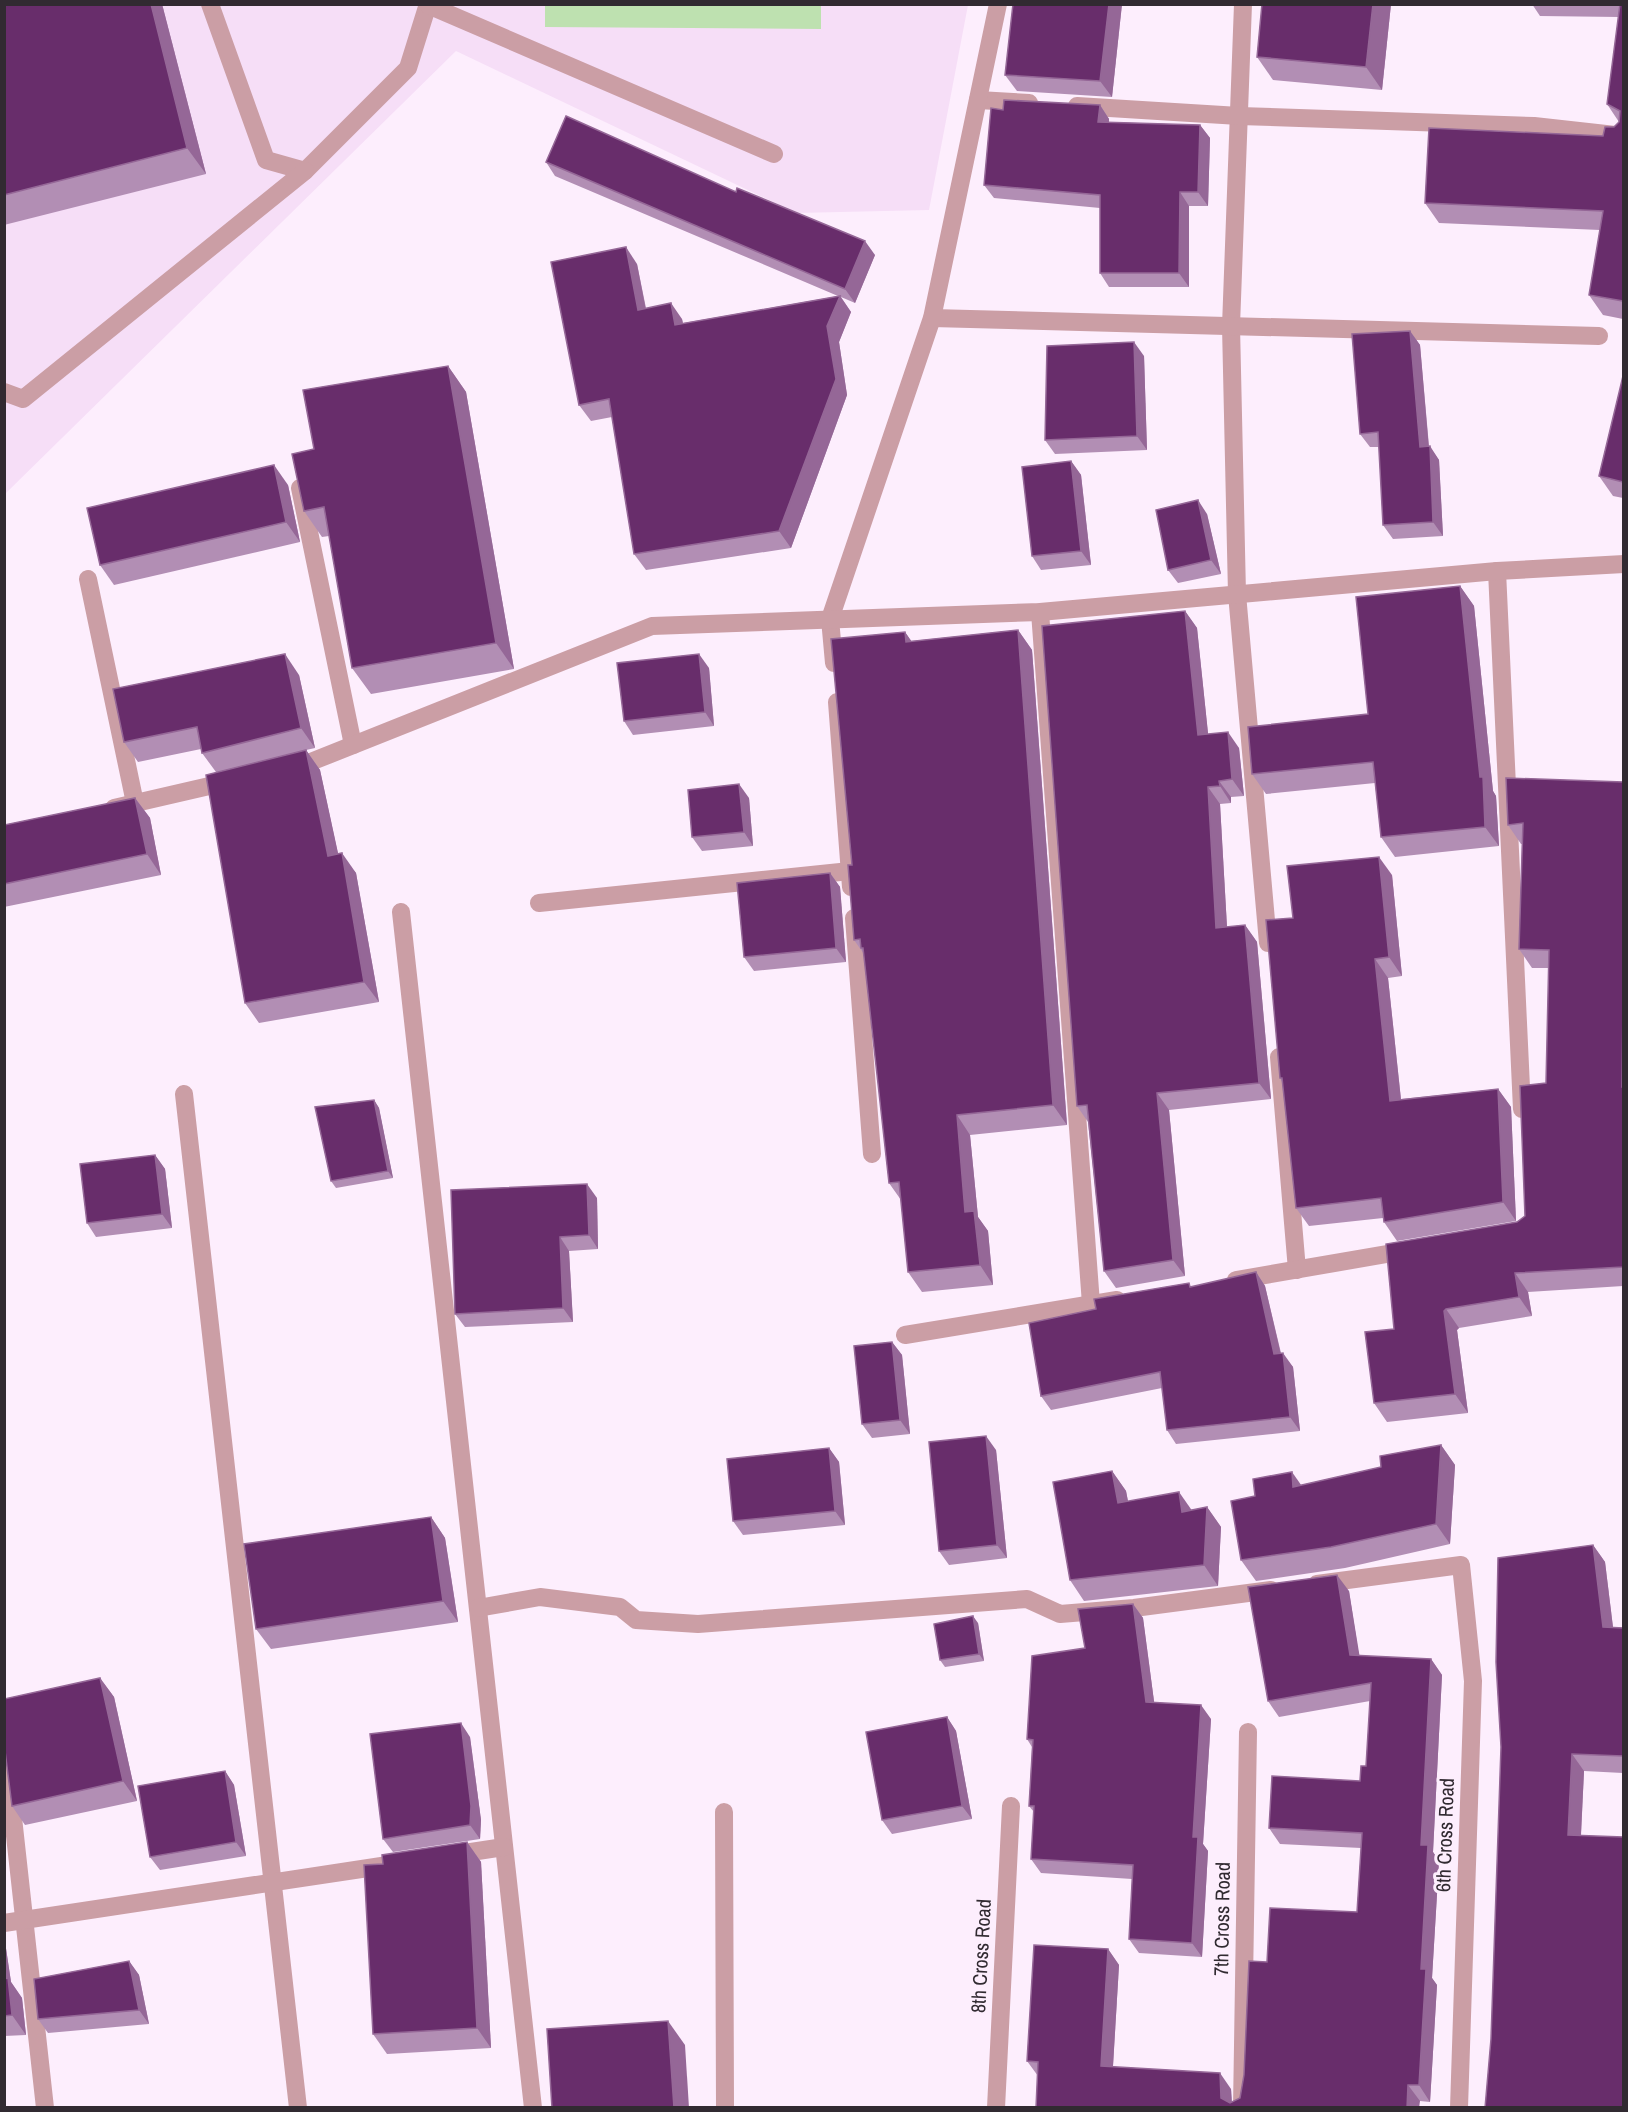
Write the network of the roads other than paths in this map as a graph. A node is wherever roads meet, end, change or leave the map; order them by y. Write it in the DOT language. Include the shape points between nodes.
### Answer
graph roads {
  1 [pos="210,4"];
  2 [pos="998,4"];
  3 [pos="1243,4"];
  4 [pos="428,5"];
  5 [pos="978,100"];
  6 [pos="1239,116"];
  7 [pos="1623,136"];
  8 [pos="774,154"];
  9 [pos="305,171"];
  10 [pos="932,318"];
  11 [pos="1231,326"];
  12 [pos="1599,336"];
  13 [pos="4,392"];
  14 [pos="296,467"];
  15 [pos="1623,564"];
  16 [pos="1497,571"];
  17 [pos="88,579"];
  18 [pos="1237,594"];
  19 [pos="1040,612"];
  20 [pos="830,619"];
  21 [pos="353,745"];
  22 [pos="274,771"];
  23 [pos="251,777"];
  24 [pos="135,803"];
  25 [pos="92,813"];
  26 [pos="850,871"];
  27 [pos="539,903"];
  28 [pos="401,912"];
  29 [pos="1270,962"];
  30 [pos="1277,1045"];
  31 [pos="184,1094"];
  32 [pos="1523,1122"];
  33 [pos="872,1154"];
  34 [pos="1424,1248"];
  35 [pos="1298,1270"];
  36 [pos="1217,1283"];
  37 [pos="1137,1296"];
  38 [pos="1091,1304"];
  39 [pos="905,1335"];
  40 [pos="478,1608"];
  41 [pos="1248,1732"];
  42 [pos="4,1736"];
  43 [pos="1011,1806"];
  44 [pos="724,1812"];
  45 [pos="504,1848"];
  46 [pos="435,1858"];
  47 [pos="411,1862"];
  48 [pos="272,1882"];
  49 [pos="23,1920"];
  50 [pos="4,1923"];
  51 [pos="45,2108"];
  52 [pos="298,2108"];
  53 [pos="533,2108"];
  54 [pos="725,2108"];
  55 [pos="996,2108"];
  56 [pos="1242,2108"];
  57 [pos="1459,2108"];
  1 -- 9 [label="street" via="266,160"];
  2 -- 5 [label="street"];
  3 -- 6 [label="street"];
  4 -- 8 [label="street"];
  4 -- 9 [label="street" via="408,68"];
  5 -- 6 [label="street"];
  5 -- 10 [label="street"];
  6 -- 7 [label="street" via="1534,126"];
  6 -- 11 [label="street"];
  9 -- 13 [label="street" via="23,399"];
  10 -- 11 [label="street"];
  10 -- 20 [label="street"];
  11 -- 12 [label="street"];
  11 -- 18 [label="street"];
  14 -- 21 [label="street"];
  15 -- 16 [label="street"];
  16 -- 18 [label="street"];
  16 -- 32 [label="street"];
  17 -- 24 [label="street"];
  18 -- 19 [label="street"];
  18 -- 29 [label="street"];
  19 -- 20 [label="street"];
  19 -- 38 [label="street"];
  20 -- 21 [label="street" via="652,626"];
  20 -- 26 [label="street"];
  21 -- 22 [label="street" via="308,763"];
  23 -- 24 [label="street"];
  24 -- 25 [label="street"];
  26 -- 27 [label="street"];
  26 -- 33 [label="street"];
  28 -- 40 [label="street"];
  30 -- 35 [label="street"];
  31 -- 48 [label="street"];
  34 -- 35 [label="street"];
  35 -- 36 [label="street"];
  37 -- 38 [label="street"];
  38 -- 39 [label="street"];
  40 -- 45 [label="street"];
  40 -- 57 [label="street, 6th Cross Road" via="540,1597 620,1607 636,1620 698,1624 1027,1599 1060,1614 1134,1608 1461,1565 1473,1681"];
  41 -- 56 [label="street, 7th Cross Road"];
  42 -- 49 [label="street"];
  43 -- 55 [label="street, 8th Cross Road"];
  44 -- 54 [label="street"];
  45 -- 46 [label="street"];
  45 -- 53 [label="street"];
  47 -- 48 [label="street"];
  48 -- 49 [label="street"];
  48 -- 52 [label="street"];
  49 -- 50 [label="street"];
  49 -- 51 [label="street"];
}
